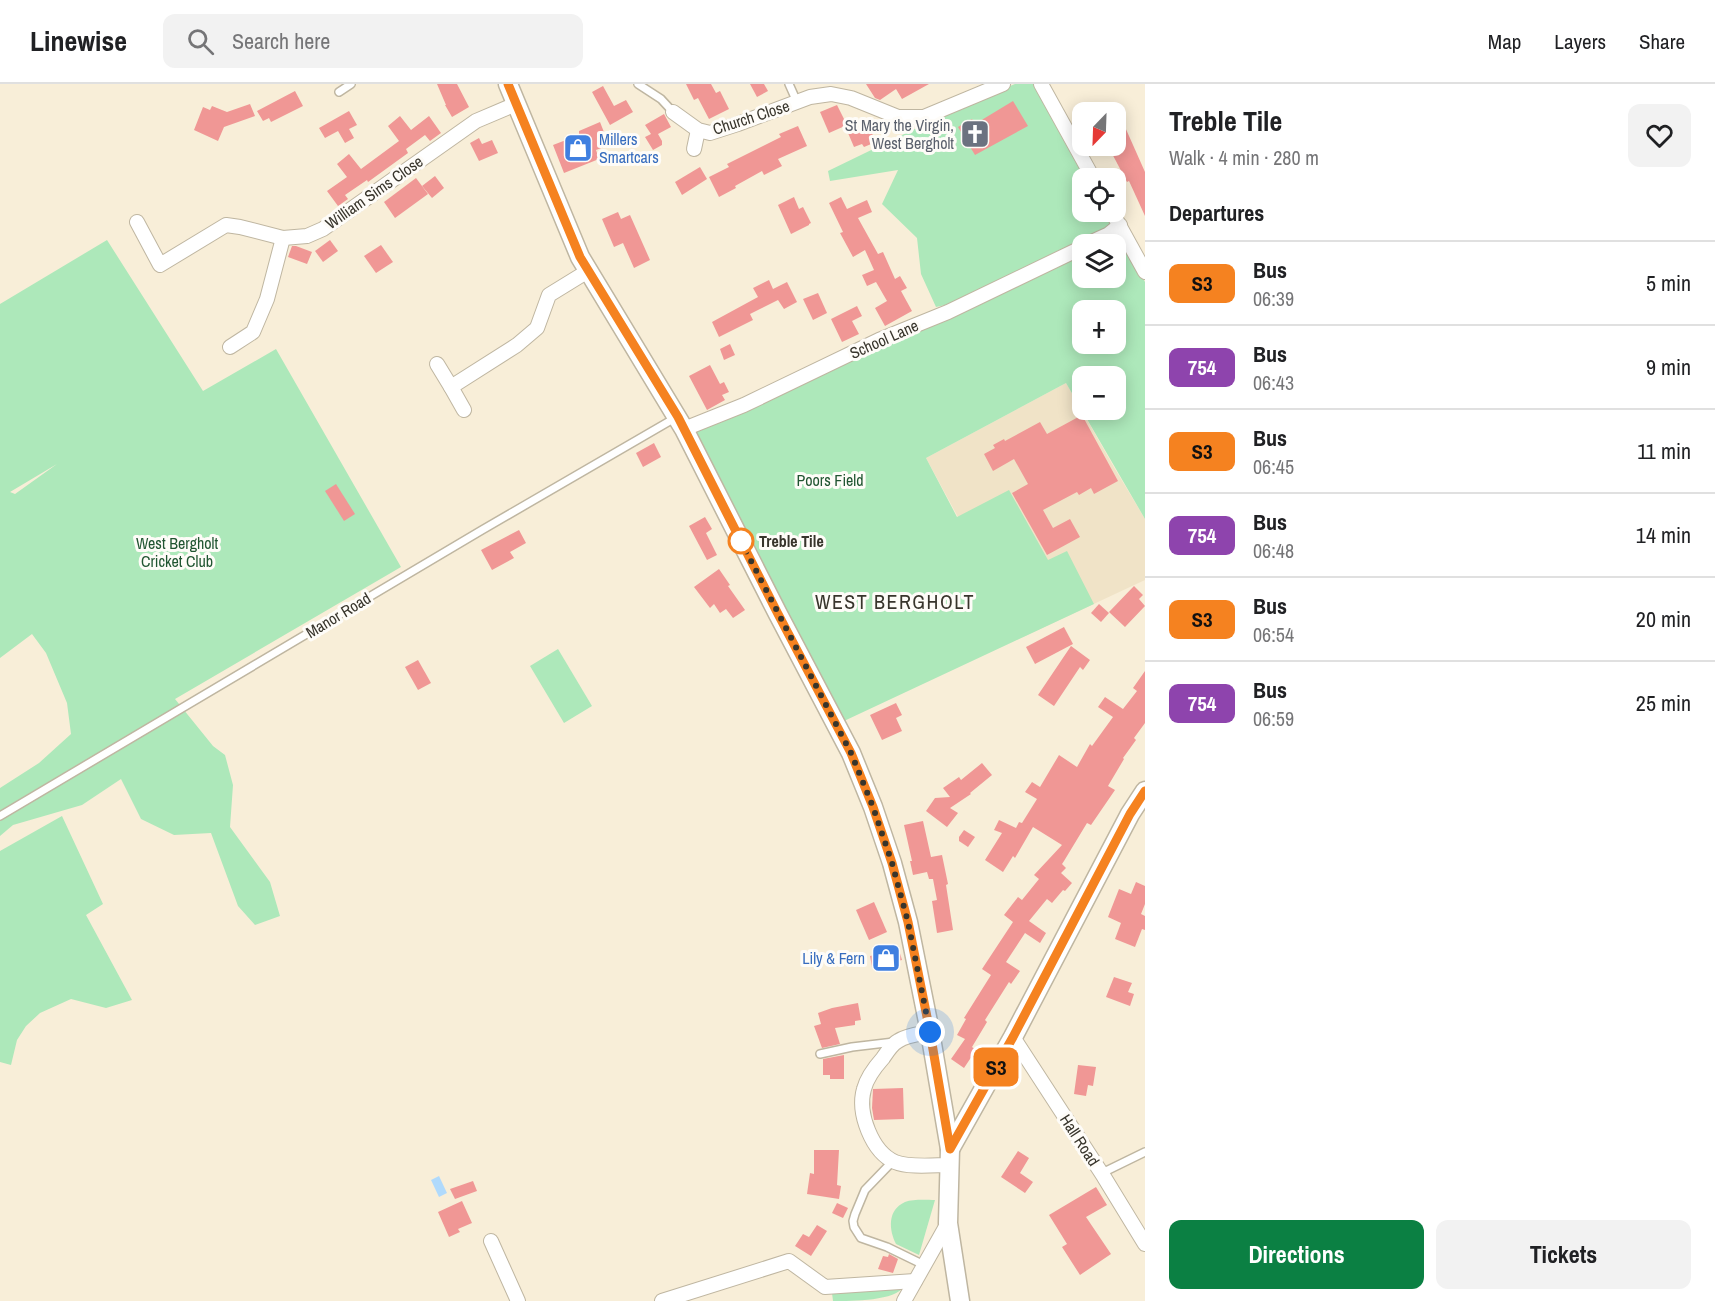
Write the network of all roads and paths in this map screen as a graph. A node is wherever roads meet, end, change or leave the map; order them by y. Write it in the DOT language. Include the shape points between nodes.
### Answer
graph roads {
  1 [pos="351,84"];
  2 [pos="508,84"];
  3 [pos="638,84"];
  4 [pos="789,84"];
  5 [pos="1003,84"];
  6 [pos="1041,84"];
  7 [pos="339,92"];
  8 [pos="797,102"];
  9 [pos="516,104"];
  10 [pos="673,112"];
  11 [pos="698,130"];
  12 [pos="694,149"];
  13 [pos="1087,168"];
  14 [pos="137,222"];
  15 [pos="1118,222"];
  16 [pos="1120,225"];
  17 [pos="1109,234"];
  18 [pos="283,238"];
  19 [pos="1072,252"];
  20 [pos="588,271"];
  21 [pos="1145,272"];
  22 [pos="230,347"];
  23 [pos="437,364"];
  24 [pos="451,387"];
  25 [pos="464,410"];
  26 [pos="681,423"];
  27 [pos="1145,791"];
  28 [pos="0,816"];
  29 [pos="930,1032"];
  30 [pos="1013,1037"];
  31 [pos="897,1041"];
  32 [pos="820,1054"];
  33 [pos="1145,1152"];
  34 [pos="950,1157"];
  35 [pos="893,1161"];
  36 [pos="1102,1173"];
  37 [pos="948,1223"];
  38 [pos="491,1241"];
  39 [pos="1145,1244"];
  40 [pos="924,1265"];
  41 [pos="915,1281"];
  42 [pos="518,1301"];
  43 [pos="662,1301"];
  44 [pos="906,1301"];
  45 [pos="960,1301"];
  1 -- 7 [label="lane"];
  2 -- 9 [label="main road"];
  3 -- 10 [label="lane"];
  4 -- 8 [label="lane"];
  5 -- 8 [label="street, Church Close" via="924,117 898,117 831,94"];
  6 -- 13 [label="street"];
  8 -- 11 [label="street, Church Close" via="710,133"];
  9 -- 18 [label="street, William Sims Close" via="476,121 323,229 307,236"];
  9 -- 20 [label="main road"];
  10 -- 11 [label="street, Church Close"];
  11 -- 12 [label="street"];
  14 -- 18 [label="street, William Sims Close" via="160,265 226,225"];
  15 -- 16 [label="street"];
  16 -- 17 [label="street"];
  16 -- 21 [label="street"];
  18 -- 22 [label="street" via="267,299 253,332"];
  19 -- 26 [label="street, School Lane" via="744,405"];
  20 -- 24 [label="street" via="549,295 537,328 517,345"];
  20 -- 26 [label="main road"];
  23 -- 24 [label="street"];
  24 -- 25 [label="street"];
  26 -- 28 [label="lane, Manor Road" via="471,537"];
  26 -- 29 [label="main road" via="851,753 892,863"];
  27 -- 30 [label="main road"];
  29 -- 31 [label="street"];
  29 -- 34 [label="main road"];
  30 -- 34 [label="main road"];
  30 -- 36 [label="street, Hall Road"];
  31 -- 32 [label="lane"];
  31 -- 35 [label="street" via="873,1070 862,1098 870,1136"];
  33 -- 36 [label="lane"];
  34 -- 35 [label="street" via="908,1165"];
  34 -- 37 [label="main road"];
  35 -- 40 [label="lane" via="865,1190 854,1227 861,1238"];
  36 -- 39 [label="street, Hall Road"];
  37 -- 40 [label="street"];
  37 -- 45 [label="main road"];
  38 -- 42 [label="street"];
  40 -- 41 [label="street"];
  41 -- 43 [label="street" via="825,1287 789,1261"];
  41 -- 44 [label="street"];
}
